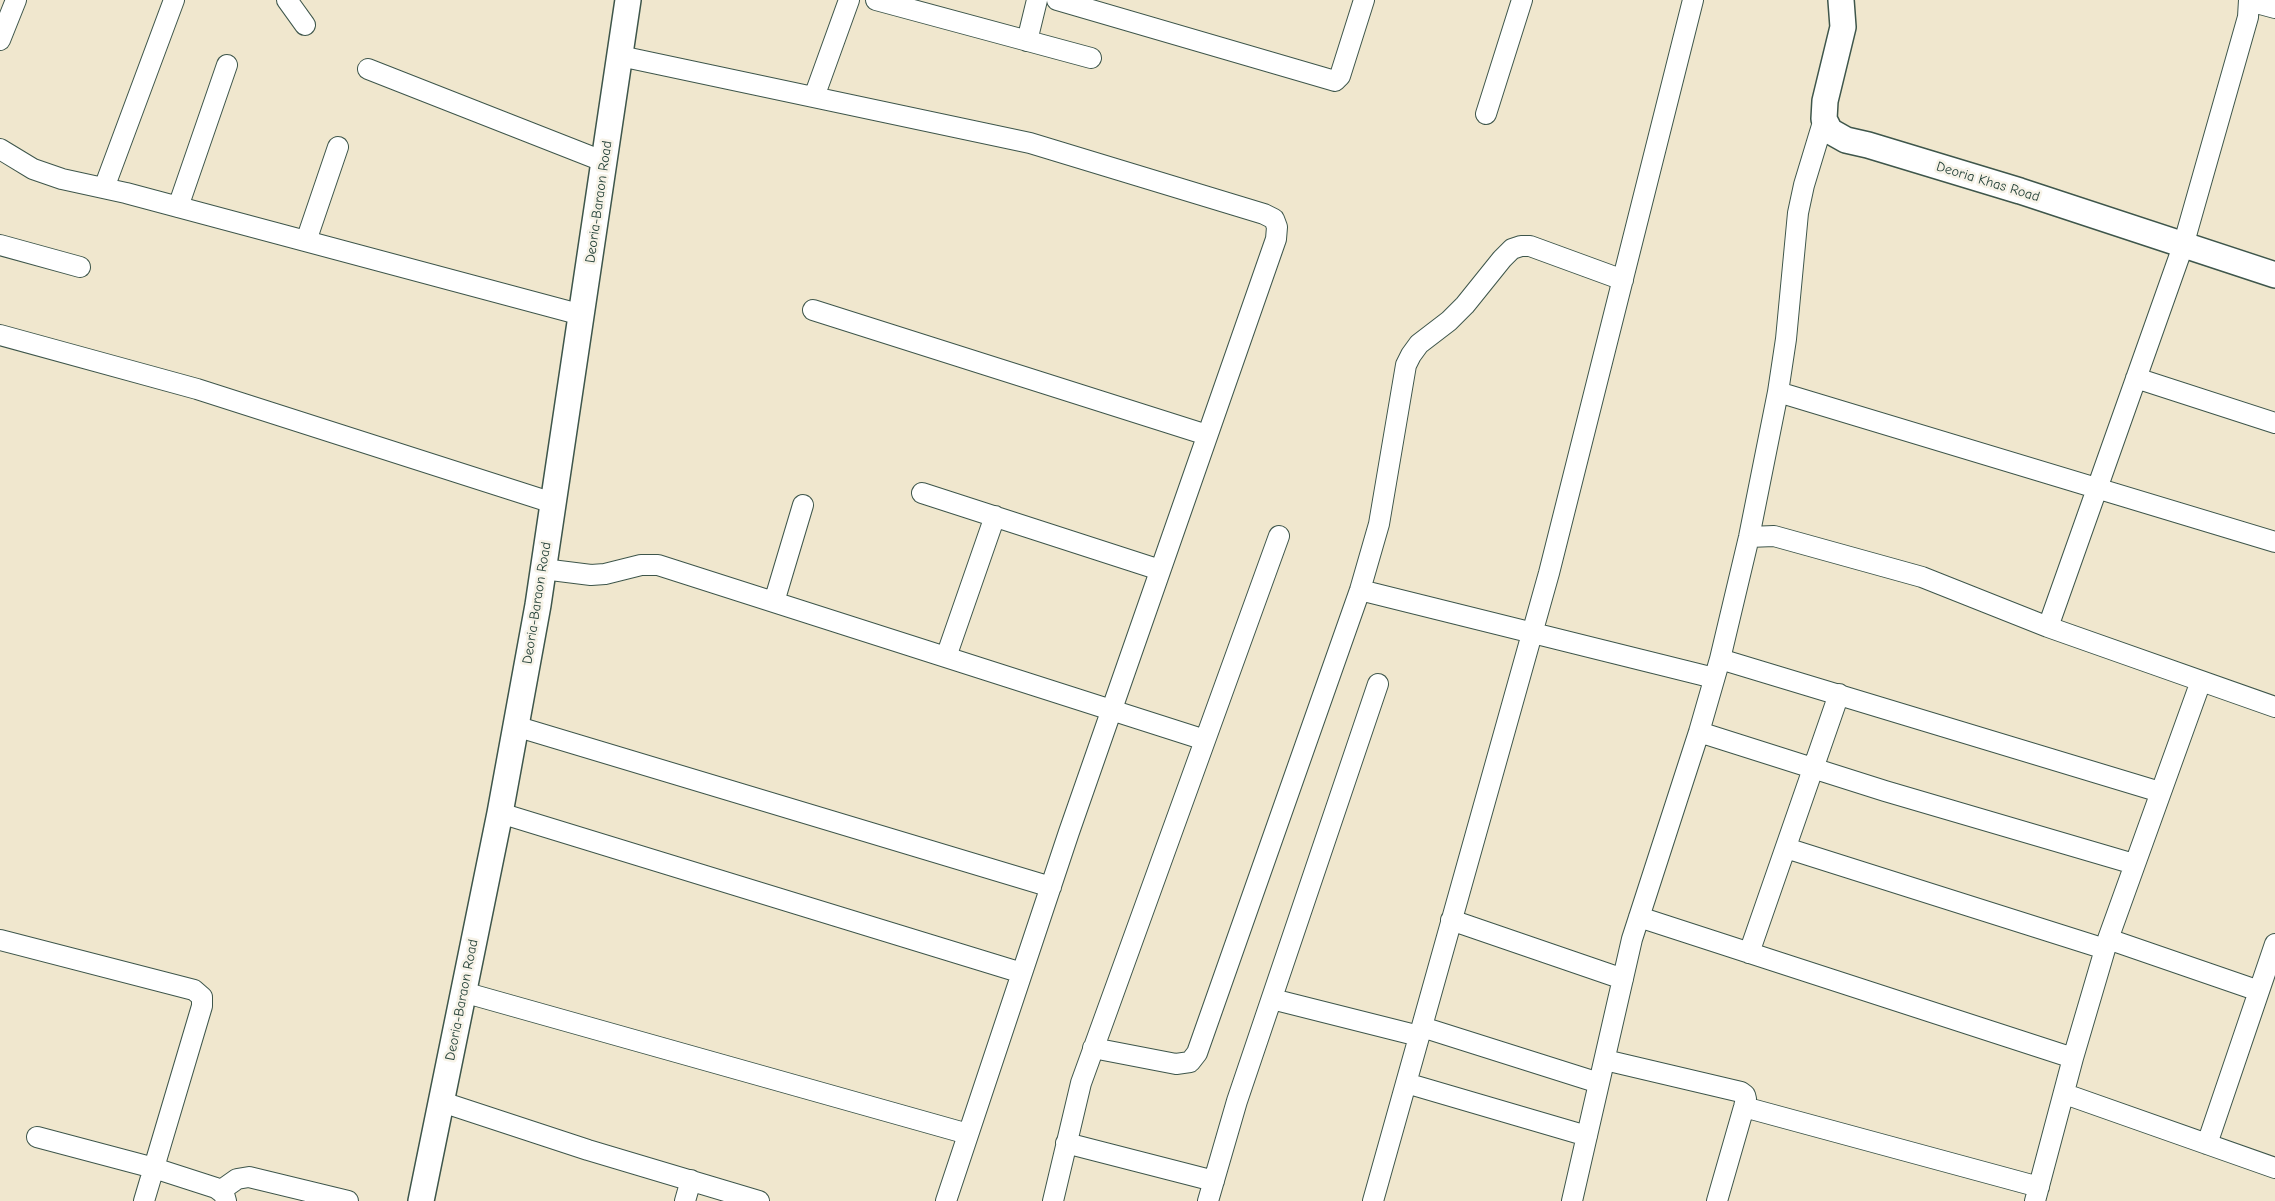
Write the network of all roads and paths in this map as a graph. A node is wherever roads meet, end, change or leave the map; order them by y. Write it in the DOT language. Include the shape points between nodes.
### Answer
graph roads {
  1 [pos="16,0"];
  2 [pos="174,0"];
  3 [pos="287,0"];
  4 [pos="628,0"];
  5 [pos="849,0"];
  6 [pos="876,0"];
  7 [pos="1037,0"];
  8 [pos="1056,0"];
  9 [pos="1364,0"];
  10 [pos="1522,0"];
  11 [pos="1693,0"];
  12 [pos="1842,0"];
  13 [pos="2249,0"];
  14 [pos="2275,8"];
  15 [pos="305,25"];
  16 [pos="0,40"];
  17 [pos="1027,41"];
  18 [pos="620,56"];
  19 [pos="1091,58"];
  20 [pos="227,66"];
  21 [pos="368,69"];
  22 [pos="814,97"];
  23 [pos="1486,114"];
  24 [pos="1824,119"];
  25 [pos="338,147"];
  26 [pos="0,149"];
  27 [pos="605,162"];
  28 [pos="104,188"];
  29 [pos="178,207"];
  30 [pos="306,241"];
  31 [pos="0,246"];
  32 [pos="2183,246"];
  33 [pos="80,267"];
  34 [pos="2275,275"];
  35 [pos="1622,280"];
  36 [pos="813,310"];
  37 [pos="582,315"];
  38 [pos="0,335"];
  39 [pos="2136,378"];
  40 [pos="1778,392"];
  41 [pos="2275,424"];
  42 [pos="1207,435"];
  43 [pos="2097,488"];
  44 [pos="922,493"];
  45 [pos="553,503"];
  46 [pos="803,505"];
  47 [pos="995,516"];
  48 [pos="1279,536"];
  49 [pos="1748,537"];
  50 [pos="2275,542"];
  51 [pos="543,569"];
  52 [pos="1160,570"];
  53 [pos="1360,590"];
  54 [pos="774,602"];
  55 [pos="2048,626"];
  56 [pos="1532,634"];
  57 [pos="946,656"];
  58 [pos="1717,668"];
  59 [pos="2201,681"];
  60 [pos="1378,684"];
  61 [pos="1839,694"];
  62 [pos="2275,707"];
  63 [pos="1112,709"];
  64 [pos="515,726"];
  65 [pos="1699,732"];
  66 [pos="1205,740"];
  67 [pos="1814,768"];
  68 [pos="2160,792"];
  69 [pos="500,813"];
  70 [pos="1786,848"];
  71 [pos="2134,864"];
  72 [pos="1051,887"];
  73 [pos="1639,917"];
  74 [pos="1451,920"];
  75 [pos="0,940"];
  76 [pos="2107,944"];
  77 [pos="2275,944"];
  78 [pos="1749,953"];
  79 [pos="1022,973"];
  80 [pos="1623,979"];
  81 [pos="2259,991"];
  82 [pos="463,992"];
  83 [pos="1272,999"];
  84 [pos="1420,1032"];
  85 [pos="1093,1048"];
  86 [pos="2073,1058"];
  87 [pos="1605,1060"];
  88 [pos="1406,1083"];
  89 [pos="1599,1083"];
  90 [pos="2065,1094"];
  91 [pos="442,1102"];
  92 [pos="1744,1107"];
  93 [pos="968,1134"];
  94 [pos="1587,1136"];
  95 [pos="37,1137"];
  96 [pos="1066,1143"];
  97 [pos="2206,1144"];
  98 [pos="2273,1162"];
  99 [pos="154,1168"];
  100 [pos="691,1180"];
  101 [pos="1214,1181"];
  102 [pos="2037,1194"];
  103 [pos="223,1196"];
  104 [pos="1722,1200"];
  105 [pos="144,1201"];
  106 [pos="348,1201"];
  107 [pos="422,1201"];
  108 [pos="685,1201"];
  109 [pos="759,1201"];
  110 [pos="946,1201"];
  111 [pos="1053,1201"];
  112 [pos="1208,1201"];
  113 [pos="1374,1201"];
  114 [pos="1572,1201"];
  1 -- 16 [label="street"];
  2 -- 28 [label="street"];
  3 -- 15 [label="street"];
  4 -- 18 [label="street, Deoria-Baraon Road"];
  5 -- 22 [label="street"];
  6 -- 17 [label="street"];
  7 -- 17 [label="street"];
  8 -- 9 [label="street" via="1335,81 1340,76"];
  10 -- 23 [label="street"];
  11 -- 35 [label="street"];
  12 -- 24 [label="street" via="1843,27 1825,100"];
  13 -- 14 [label="street"];
  13 -- 32 [label="street" via="2248,17"];
  17 -- 19 [label="street"];
  18 -- 22 [label="street"];
  18 -- 27 [label="street, Deoria-Baraon Road"];
  20 -- 29 [label="street"];
  21 -- 27 [label="street"];
  22 -- 42 [label="street" via="1030,143 1274,219 1276,239"];
  24 -- 32 [label="street, Deoria Khas Road" via="1830,131 1846,140 2020,191"];
  24 -- 40 [label="street" via="1798,213"];
  25 -- 30 [label="street"];
  26 -- 28 [label="street" via="33,169"];
  27 -- 37 [label="street, Deoria-Baraon Road"];
  28 -- 29 [label="street"];
  29 -- 30 [label="street"];
  30 -- 37 [label="street"];
  31 -- 33 [label="street"];
  32 -- 34 [label="street, Deoria Khas Road"];
  32 -- 39 [label="street"];
  35 -- 53 [label="street" via="1530,246 1521,246 1512,249 1502,259 1449,321 1419,344 1406,365 1379,524"];
  35 -- 56 [label="street"];
  36 -- 42 [label="street"];
  37 -- 45 [label="street, Deoria-Baraon Road"];
  38 -- 45 [label="street" via="197,389"];
  39 -- 41 [label="street"];
  39 -- 43 [label="street"];
  40 -- 43 [label="street"];
  40 -- 49 [label="street"];
  42 -- 52 [label="street"];
  43 -- 50 [label="street"];
  43 -- 55 [label="street"];
  44 -- 47 [label="street"];
  45 -- 51 [label="street, Deoria-Baraon Road"];
  46 -- 54 [label="street"];
  47 -- 52 [label="street"];
  47 -- 57 [label="street"];
  48 -- 66 [label="street"];
  49 -- 55 [label="street" via="1774,536 1922,577"];
  49 -- 58 [label="street"];
  51 -- 54 [label="street" via="591,575 641,565 658,566"];
  51 -- 64 [label="street, Deoria-Baraon Road"];
  52 -- 63 [label="street"];
  53 -- 56 [label="street"];
  53 -- 85 [label="street" via="1197,1053 1190,1062 1176,1064"];
  54 -- 57 [label="street"];
  55 -- 59 [label="street"];
  56 -- 58 [label="street"];
  56 -- 74 [label="street"];
  57 -- 63 [label="street"];
  58 -- 61 [label="street"];
  58 -- 65 [label="street"];
  59 -- 62 [label="street"];
  59 -- 68 [label="street"];
  60 -- 83 [label="street"];
  61 -- 67 [label="street"];
  61 -- 68 [label="street"];
  63 -- 66 [label="street"];
  63 -- 72 [label="street"];
  64 -- 69 [label="street, Deoria-Baraon Road"];
  64 -- 72 [label="street"];
  65 -- 67 [label="street"];
  65 -- 73 [label="street"];
  66 -- 85 [label="street"];
  67 -- 70 [label="street"];
  67 -- 71 [label="street"];
  68 -- 71 [label="street"];
  69 -- 79 [label="street"];
  69 -- 82 [label="street, Deoria-Baraon Road"];
  70 -- 76 [label="street"];
  70 -- 78 [label="street"];
  71 -- 76 [label="street"];
  72 -- 79 [label="street"];
  73 -- 78 [label="street"];
  73 -- 80 [label="street"];
  74 -- 80 [label="street"];
  74 -- 84 [label="street"];
  75 -- 99 [label="street" via="194,990 202,996 202,1006"];
  76 -- 81 [label="street"];
  76 -- 86 [label="street"];
  77 -- 81 [label="street"];
  78 -- 86 [label="street"];
  79 -- 93 [label="street"];
  80 -- 87 [label="street"];
  81 -- 97 [label="street"];
  82 -- 91 [label="street, Deoria-Baraon Road"];
  82 -- 93 [label="street"];
  83 -- 84 [label="street"];
  83 -- 101 [label="street" via="1236,1101"];
  84 -- 88 [label="street"];
  84 -- 89 [label="street"];
  85 -- 96 [label="street" via="1080,1083"];
  86 -- 90 [label="street"];
  87 -- 89 [label="street"];
  87 -- 92 [label="street" via="1741,1092 1746,1099"];
  88 -- 94 [label="street"];
  88 -- 113 [label="street"];
  89 -- 94 [label="street"];
  90 -- 97 [label="street"];
  90 -- 102 [label="street"];
  91 -- 100 [label="street"];
  91 -- 107 [label="street, Deoria-Baraon Road"];
  92 -- 102 [label="street"];
  92 -- 104 [label="street"];
  93 -- 110 [label="street"];
  94 -- 114 [label="street"];
  95 -- 99 [label="street"];
  96 -- 101 [label="street"];
  96 -- 111 [label="street"];
  97 -- 98 [label="street"];
  99 -- 103 [label="street" via="216,1188"];
  99 -- 105 [label="street"];
  100 -- 108 [label="street"];
  100 -- 109 [label="street"];
  101 -- 112 [label="street"];
  103 -- 106 [label="street" via="237,1179 249,1177"];
}
